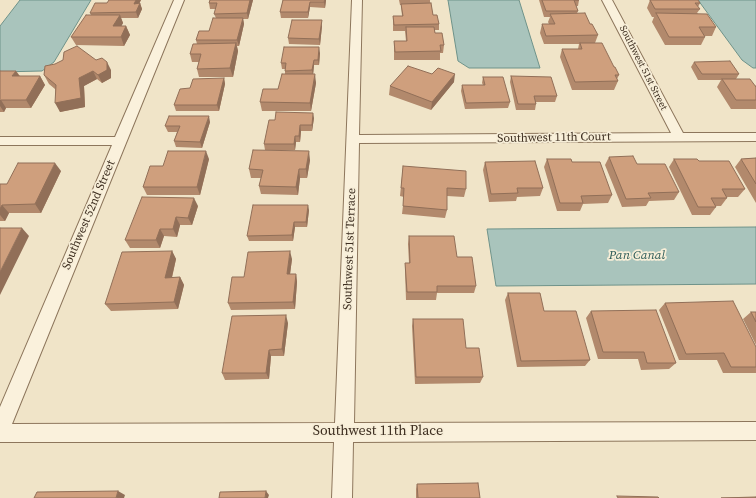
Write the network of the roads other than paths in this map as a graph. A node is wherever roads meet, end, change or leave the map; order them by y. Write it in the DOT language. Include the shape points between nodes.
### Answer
graph roads {
  1 [pos="179,0"];
  2 [pos="357,0"];
  3 [pos="607,0"];
  4 [pos="678,137"];
  5 [pos="756,137"];
  6 [pos="353,139"];
  7 [pos="0,141"];
  8 [pos="120,141"];
  9 [pos="756,431"];
  10 [pos="0,432"];
  11 [pos="344,432"];
  12 [pos="342,498"];
  1 -- 8 [label="street, Southwest 52nd Street"];
  2 -- 6 [label="street, Southwest 51st Terrace"];
  3 -- 4 [label="street, Southwest 51st Street"];
  4 -- 5 [label="street, Southwest 11th Court"];
  4 -- 6 [label="street, Southwest 11th Court"];
  6 -- 11 [label="street, Southwest 51st Terrace"];
  7 -- 8 [label="street"];
  8 -- 10 [label="street, Southwest 52nd Street"];
  9 -- 11 [label="street, Southwest 11th Place"];
  10 -- 11 [label="street, Southwest 11th Place"];
  11 -- 12 [label="street, Southwest 51st Terrace"];
}
